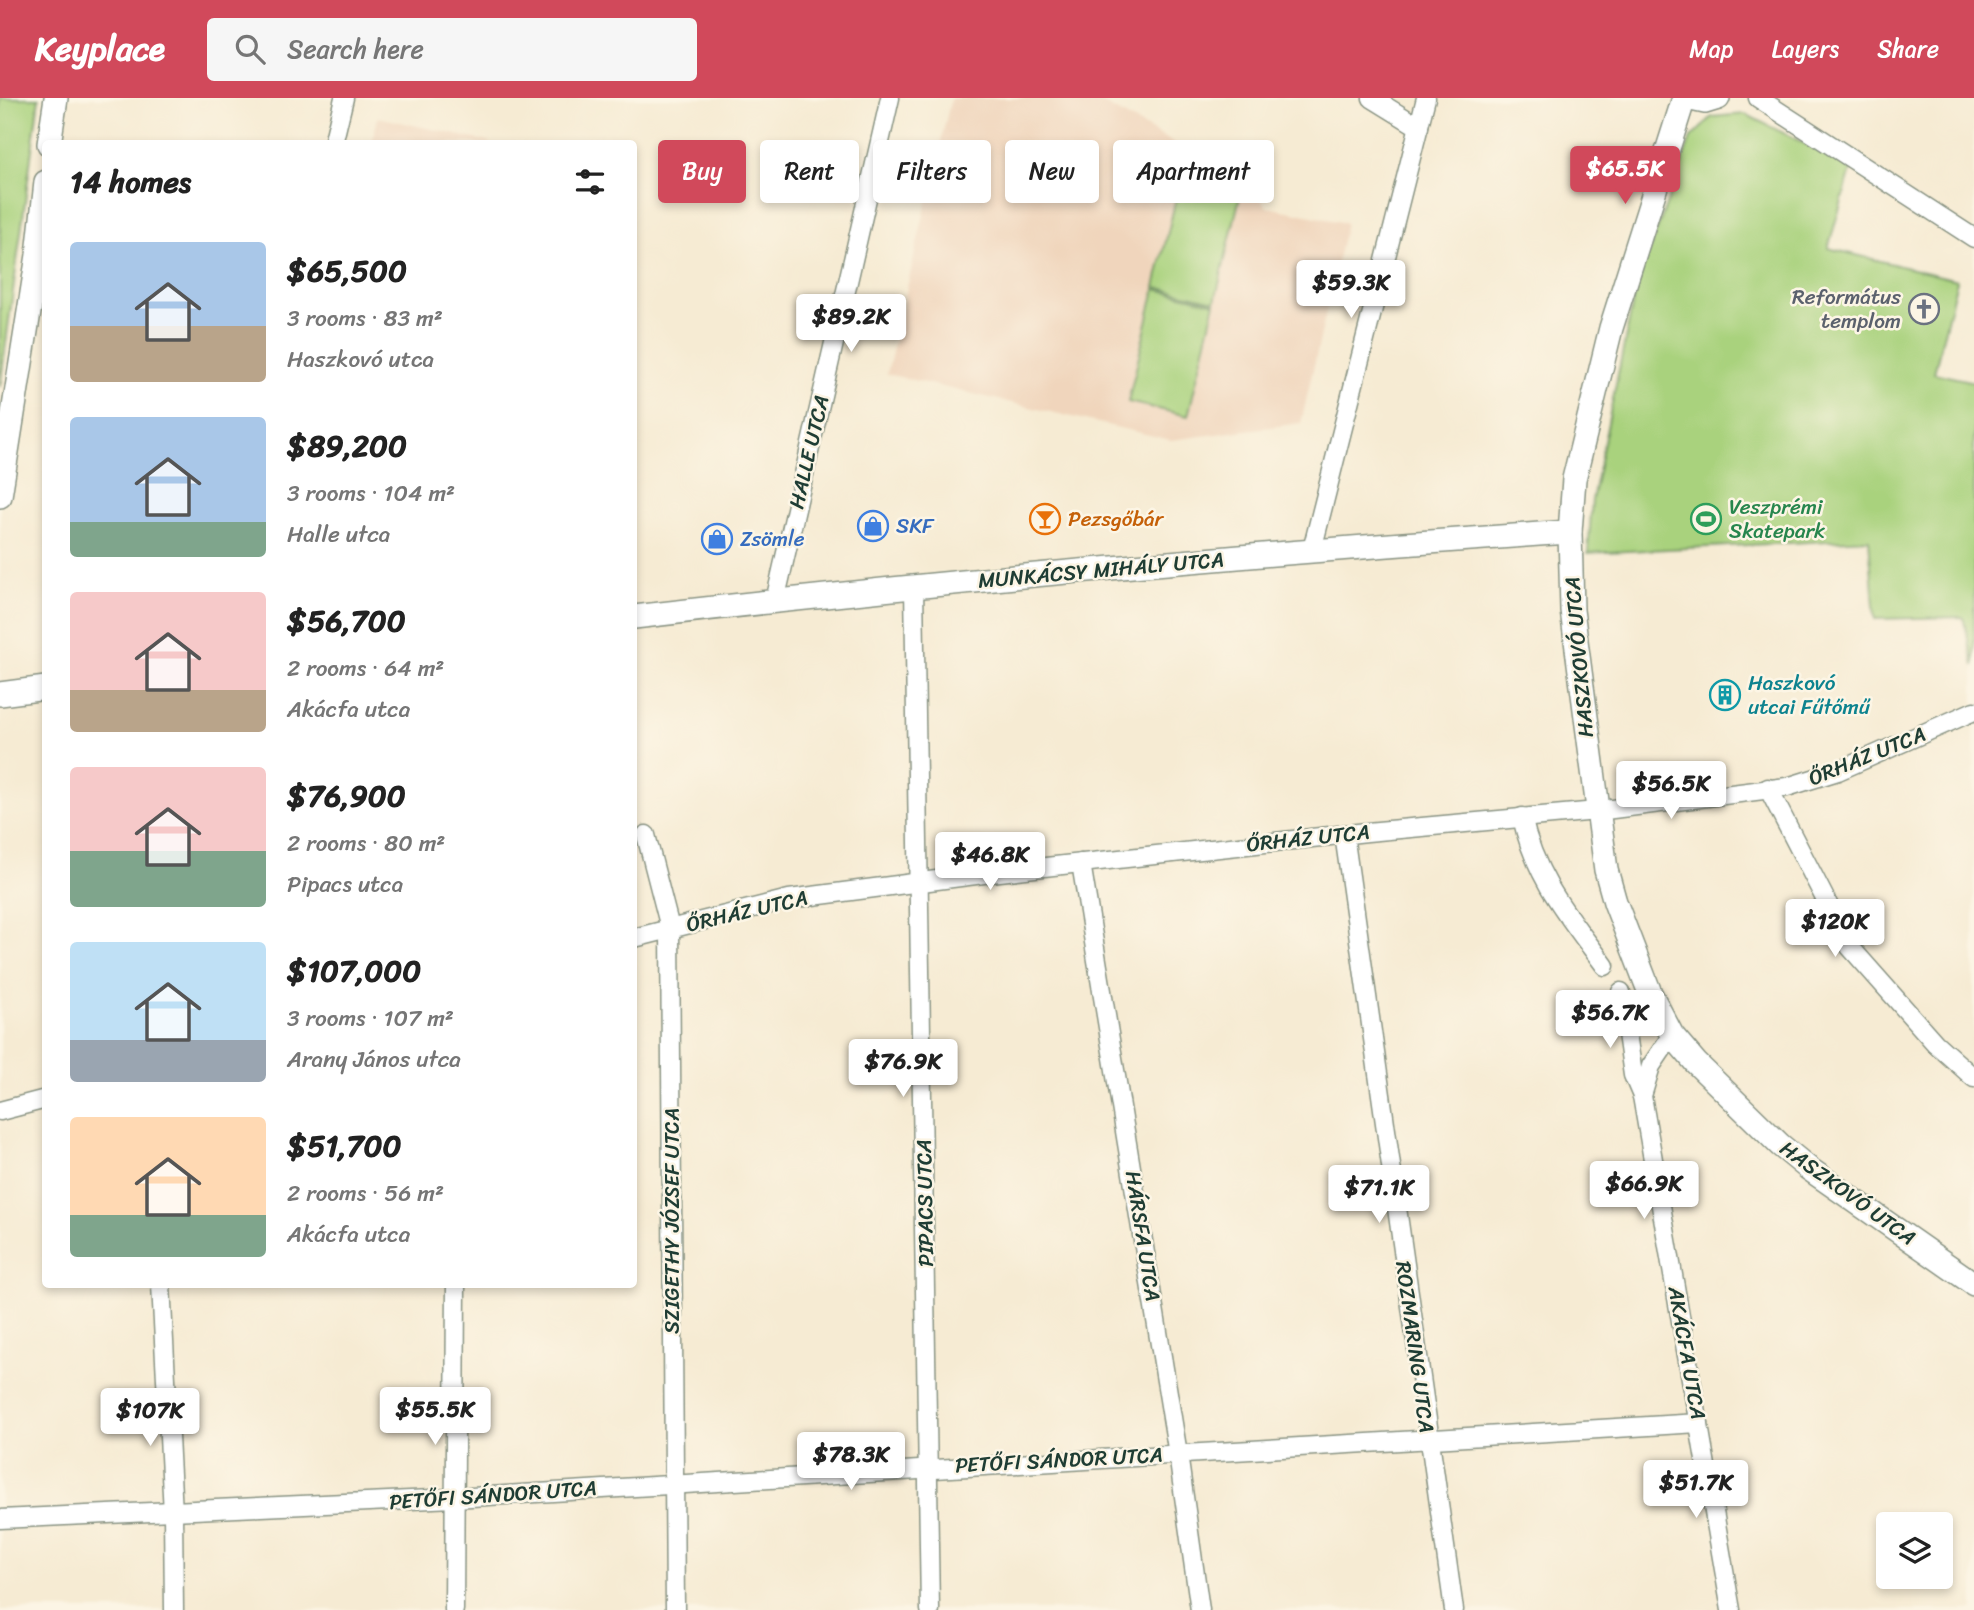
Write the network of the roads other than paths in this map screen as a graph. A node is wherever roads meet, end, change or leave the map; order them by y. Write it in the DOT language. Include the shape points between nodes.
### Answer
graph roads {
  1 [pos="55,98"];
  2 [pos="344,98"];
  3 [pos="890,98"];
  4 [pos="1372,98"];
  5 [pos="1426,98"];
  6 [pos="1685,98"];
  7 [pos="1718,98"];
  8 [pos="1758,98"];
  9 [pos="1419,127"];
  10 [pos="50,140"];
  11 [pos="334,140"];
  12 [pos="42,218"];
  13 [pos="1974,238"];
  14 [pos="0,496"];
  15 [pos="1570,532"];
  16 [pos="1312,550"];
  17 [pos="914,587"];
  18 [pos="775,601"];
  19 [pos="637,617"];
  20 [pos="42,689"];
  21 [pos="0,694"];
  22 [pos="1974,711"];
  23 [pos="1768,788"];
  24 [pos="1597,811"];
  25 [pos="1522,817"];
  26 [pos="1344,834"];
  27 [pos="646,835"];
  28 [pos="1081,863"];
  29 [pos="918,883"];
  30 [pos="670,928"];
  31 [pos="637,937"];
  32 [pos="1605,966"];
  33 [pos="1621,992"];
  34 [pos="1672,1035"];
  35 [pos="1974,1078"];
  36 [pos="1642,1096"];
  37 [pos="42,1100"];
  38 [pos="0,1111"];
  39 [pos="1974,1284"];
  40 [pos="161,1288"];
  41 [pos="456,1288"];
  42 [pos="1699,1423"];
  43 [pos="1428,1439"];
  44 [pos="1178,1454"];
  45 [pos="930,1468"];
  46 [pos="674,1483"];
  47 [pos="454,1498"];
  48 [pos="173,1513"];
  49 [pos="0,1519"];
  50 [pos="174,1610"];
  51 [pos="454,1610"];
  52 [pos="675,1610"];
  53 [pos="930,1610"];
  54 [pos="1200,1610"];
  55 [pos="1454,1610"];
  56 [pos="1731,1610"];
  1 -- 10 [label="street"];
  2 -- 11 [label="street"];
  3 -- 18 [label="street, HALLE UTCA"];
  4 -- 9 [label="street"];
  5 -- 9 [label="street"];
  6 -- 7 [label="street, HASZKOVÓ UTCA" via="1706,102"];
  6 -- 15 [label="street, HASZKOVÓ UTCA" via="1609,337 1574,479"];
  8 -- 13 [label="street"];
  9 -- 16 [label="street"];
  12 -- 14 [label="street"];
  15 -- 16 [label="street, MUNKÁCSY MIHÁLY UTCA"];
  15 -- 24 [label="street, HASZKOVÓ UTCA" via="1576,660"];
  16 -- 17 [label="street, MUNKÁCSY MIHÁLY UTCA"];
  17 -- 18 [label="street, MUNKÁCSY MIHÁLY UTCA"];
  17 -- 29 [label="street, PIPACS UTCA"];
  18 -- 19 [label="street, MUNKÁCSY MIHÁLY UTCA"];
  20 -- 21 [label="street"];
  22 -- 23 [label="street, ŐRHÁZ UTCA" via="1812,780"];
  23 -- 24 [label="street, ŐRHÁZ UTCA"];
  23 -- 35 [label="street" via="1850,947 1935,1042"];
  24 -- 25 [label="street, ŐRHÁZ UTCA"];
  24 -- 34 [label="street, HASZKOVÓ UTCA" via="1615,902 1650,993"];
  25 -- 26 [label="street, ŐRHÁZ UTCA"];
  25 -- 32 [label="street" via="1528,845 1546,885"];
  26 -- 28 [label="street, ŐRHÁZ UTCA"];
  26 -- 43 [label="street, ROZMARING UTCA"];
  27 -- 30 [label="street, SZIGETHY JÓZSEF UTCA"];
  28 -- 29 [label="street, ŐRHÁZ UTCA"];
  28 -- 44 [label="street, HÁRSFA UTCA"];
  29 -- 30 [label="street, ŐRHÁZ UTCA" via="768,902"];
  29 -- 45 [label="street, PIPACS UTCA"];
  30 -- 31 [label="street, ŐRHÁZ UTCA"];
  30 -- 46 [label="street, SZIGETHY JÓZSEF UTCA"];
  33 -- 36 [label="street, AKÁCFA UTCA" via="1633,1076"];
  34 -- 36 [label="street, AKÁCFA UTCA" via="1651,1066"];
  34 -- 39 [label="street, HASZKOVÓ UTCA" via="1780,1145"];
  36 -- 42 [label="street, AKÁCFA UTCA"];
  37 -- 38 [label="street"];
  40 -- 48 [label="street"];
  41 -- 47 [label="street"];
  42 -- 43 [label="street, PETŐFI SÁNDOR UTCA"];
  42 -- 56 [label="street, AKÁCFA UTCA"];
  43 -- 44 [label="street, PETŐFI SÁNDOR UTCA"];
  43 -- 55 [label="street, ROZMARING UTCA"];
  44 -- 45 [label="street, PETŐFI SÁNDOR UTCA"];
  44 -- 54 [label="street, HÁRSFA UTCA"];
  45 -- 46 [label="street, PETŐFI SÁNDOR UTCA"];
  45 -- 53 [label="street, PIPACS UTCA"];
  46 -- 47 [label="street, PETŐFI SÁNDOR UTCA"];
  46 -- 52 [label="street, SZIGETHY JÓZSEF UTCA"];
  47 -- 48 [label="street, PETŐFI SÁNDOR UTCA"];
  47 -- 51 [label="street"];
  48 -- 49 [label="street, PETŐFI SÁNDOR UTCA"];
  48 -- 50 [label="street"];
}
